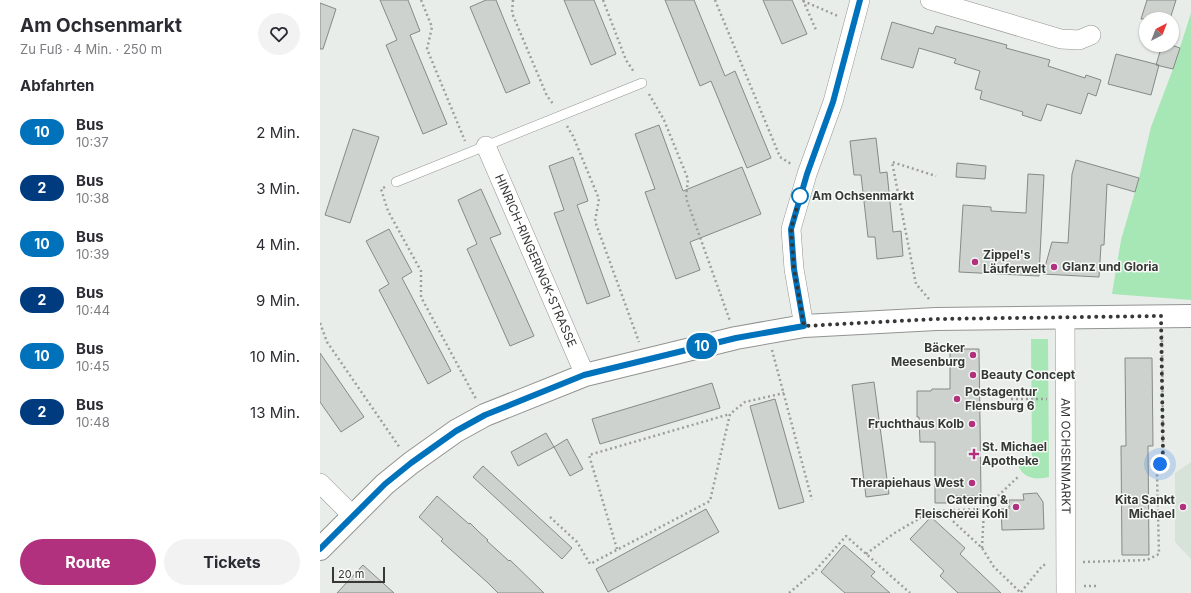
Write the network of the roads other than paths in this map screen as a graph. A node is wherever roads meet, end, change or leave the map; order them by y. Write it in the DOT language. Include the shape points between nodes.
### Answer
graph roads {
  1 [pos="860,0"];
  2 [pos="930,0"];
  3 [pos="1091,35"];
  4 [pos="642,83"];
  5 [pos="478,149"];
  6 [pos="396,182"];
  7 [pos="1191,316"];
  8 [pos="1065,318"];
  9 [pos="804,326"];
  10 [pos="584,375"];
  11 [pos="320,483"];
  12 [pos="352,516"];
  13 [pos="320,549"];
  14 [pos="1066,593"];
  1 -- 9 [label="street" via="833,102 807,174 791,229 794,269"];
  2 -- 3 [label="street" via="1061,39 1079,40"];
  4 -- 5 [label="lane"];
  5 -- 6 [label="lane"];
  5 -- 10 [label="street, HINRICH-RINGERINGK-STRASSE"];
  7 -- 8 [label="main road"];
  8 -- 9 [label="main road" via="936,319"];
  8 -- 14 [label="street, AM OCHSENMARKT"];
  9 -- 10 [label="main road" via="736,338"];
  10 -- 12 [label="main road" via="485,415 456,431 385,484"];
  11 -- 12 [label="street"];
  12 -- 13 [label="main road"];
}
